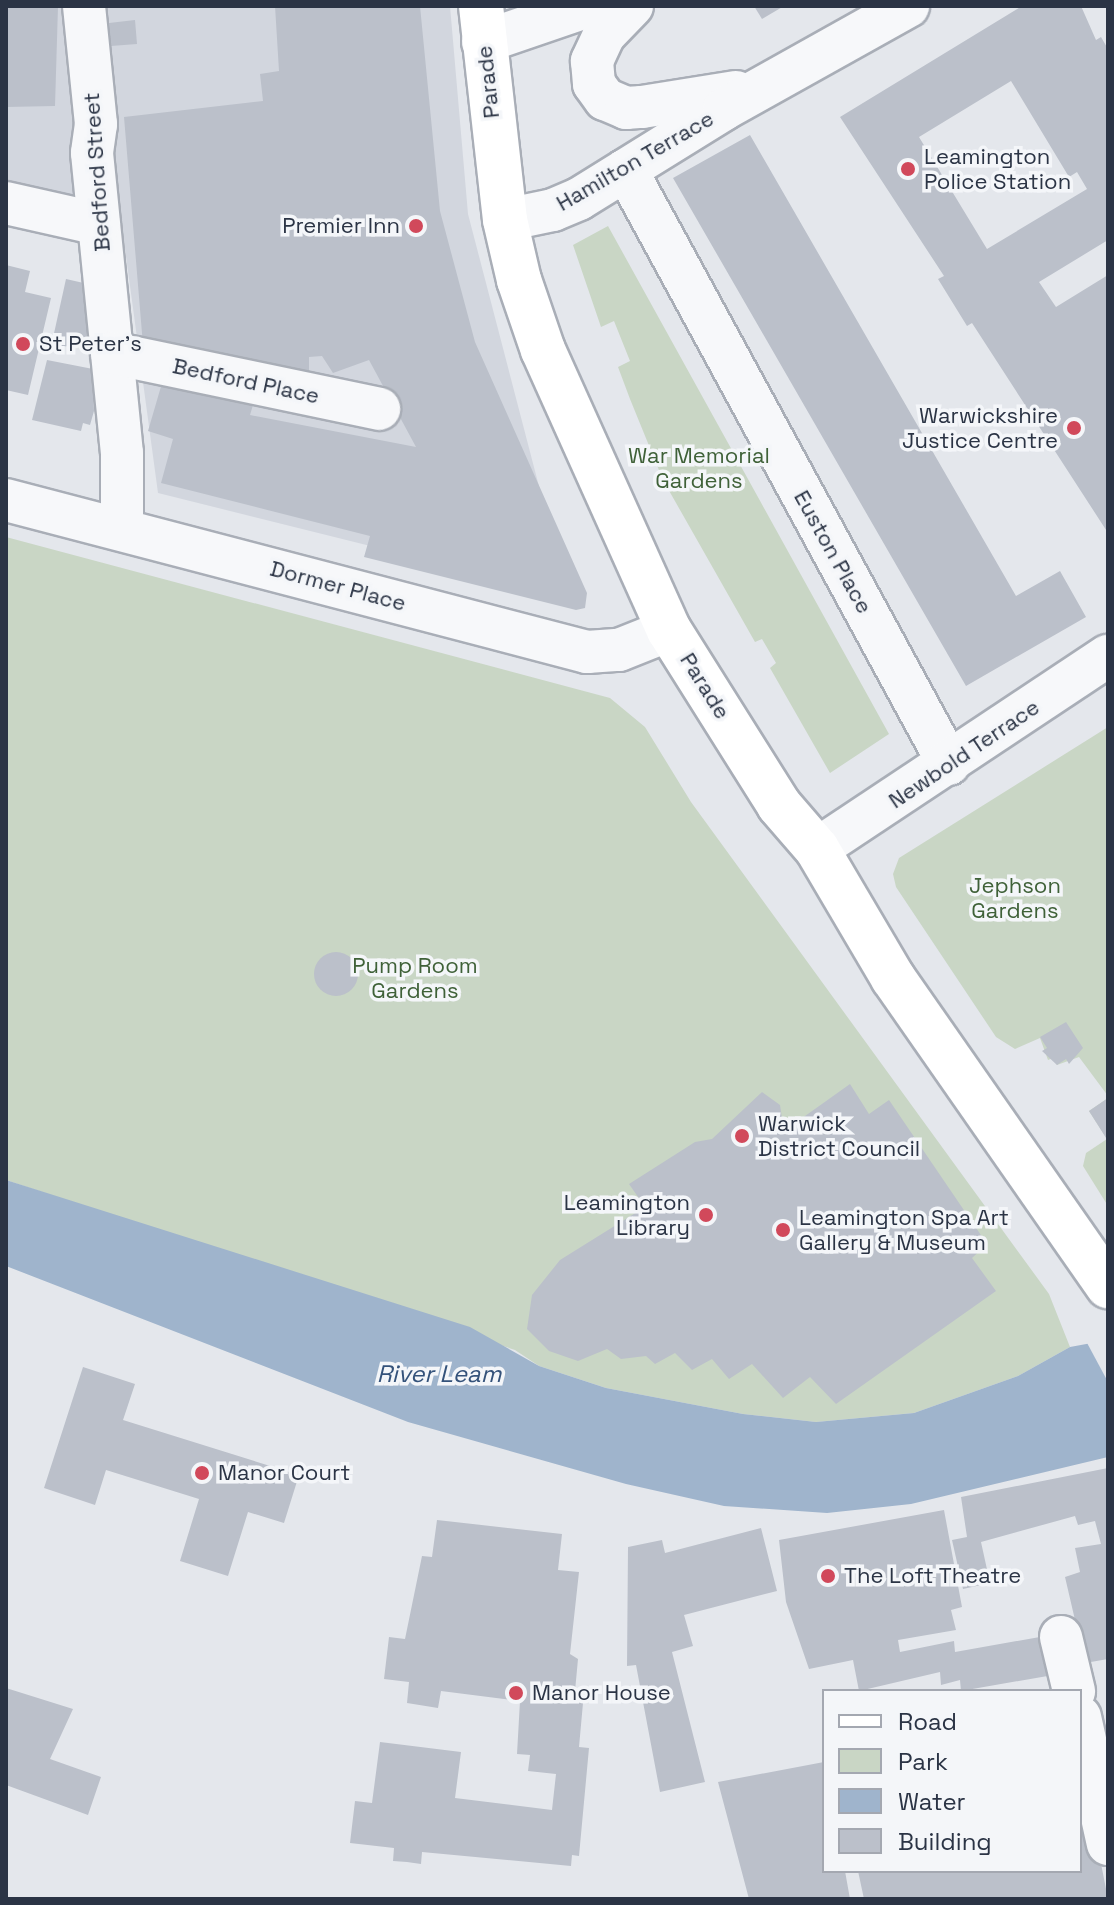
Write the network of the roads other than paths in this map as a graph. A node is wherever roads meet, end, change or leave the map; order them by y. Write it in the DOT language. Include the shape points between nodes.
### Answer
graph roads {
  1 [pos="84,6"];
  2 [pos="589,6"];
  3 [pos="632,6"];
  4 [pos="908,6"];
  5 [pos="482,24"];
  6 [pos="761,88"];
  7 [pos="626,170"];
  8 [pos="6,203"];
  9 [pos="505,220"];
  10 [pos="99,224"];
  11 [pos="112,353"];
  12 [pos="379,409"];
  13 [pos="6,500"];
  14 [pos="122,529"];
  15 [pos="669,630"];
  16 [pos="1108,656"];
  17 [pos="949,764"];
  18 [pos="817,849"];
  19 [pos="1108,1286"];
  20 [pos="1061,1637"];
  21 [pos="1074,1689"];
  22 [pos="1082,1726"];
  23 [pos="1108,1844"];
  1 -- 10 [label="street, Bedford Street"];
  2 -- 5 [label="street"];
  3 -- 6 [label="street, Hamilton Terrace" via="596,50 594,84 605,99 626,108"];
  4 -- 6 [label="street, Hamilton Terrace"];
  5 -- 9 [label="main road, Parade"];
  6 -- 7 [label="street, Hamilton Terrace"];
  7 -- 9 [label="street, Hamilton Terrace" via="553,210"];
  7 -- 17 [label="street, Euston Place"];
  8 -- 10 [label="street"];
  9 -- 15 [label="main road, Parade" via="543,350"];
  10 -- 11 [label="street, Bedford Street"];
  11 -- 12 [label="street, Bedford Place"];
  11 -- 14 [label="street, Bedford Street" via="122,453"];
  13 -- 14 [label="street, Dormer Place"];
  14 -- 15 [label="street, Dormer Place" via="587,652 619,650"];
  15 -- 18 [label="main road, Parade" via="779,805"];
  16 -- 17 [label="street, Newbold Terrace"];
  17 -- 18 [label="street, Newbold Terrace"];
  18 -- 19 [label="main road, Parade" via="893,978"];
  20 -- 21 [label="street"];
  22 -- 23 [label="street"];
}
